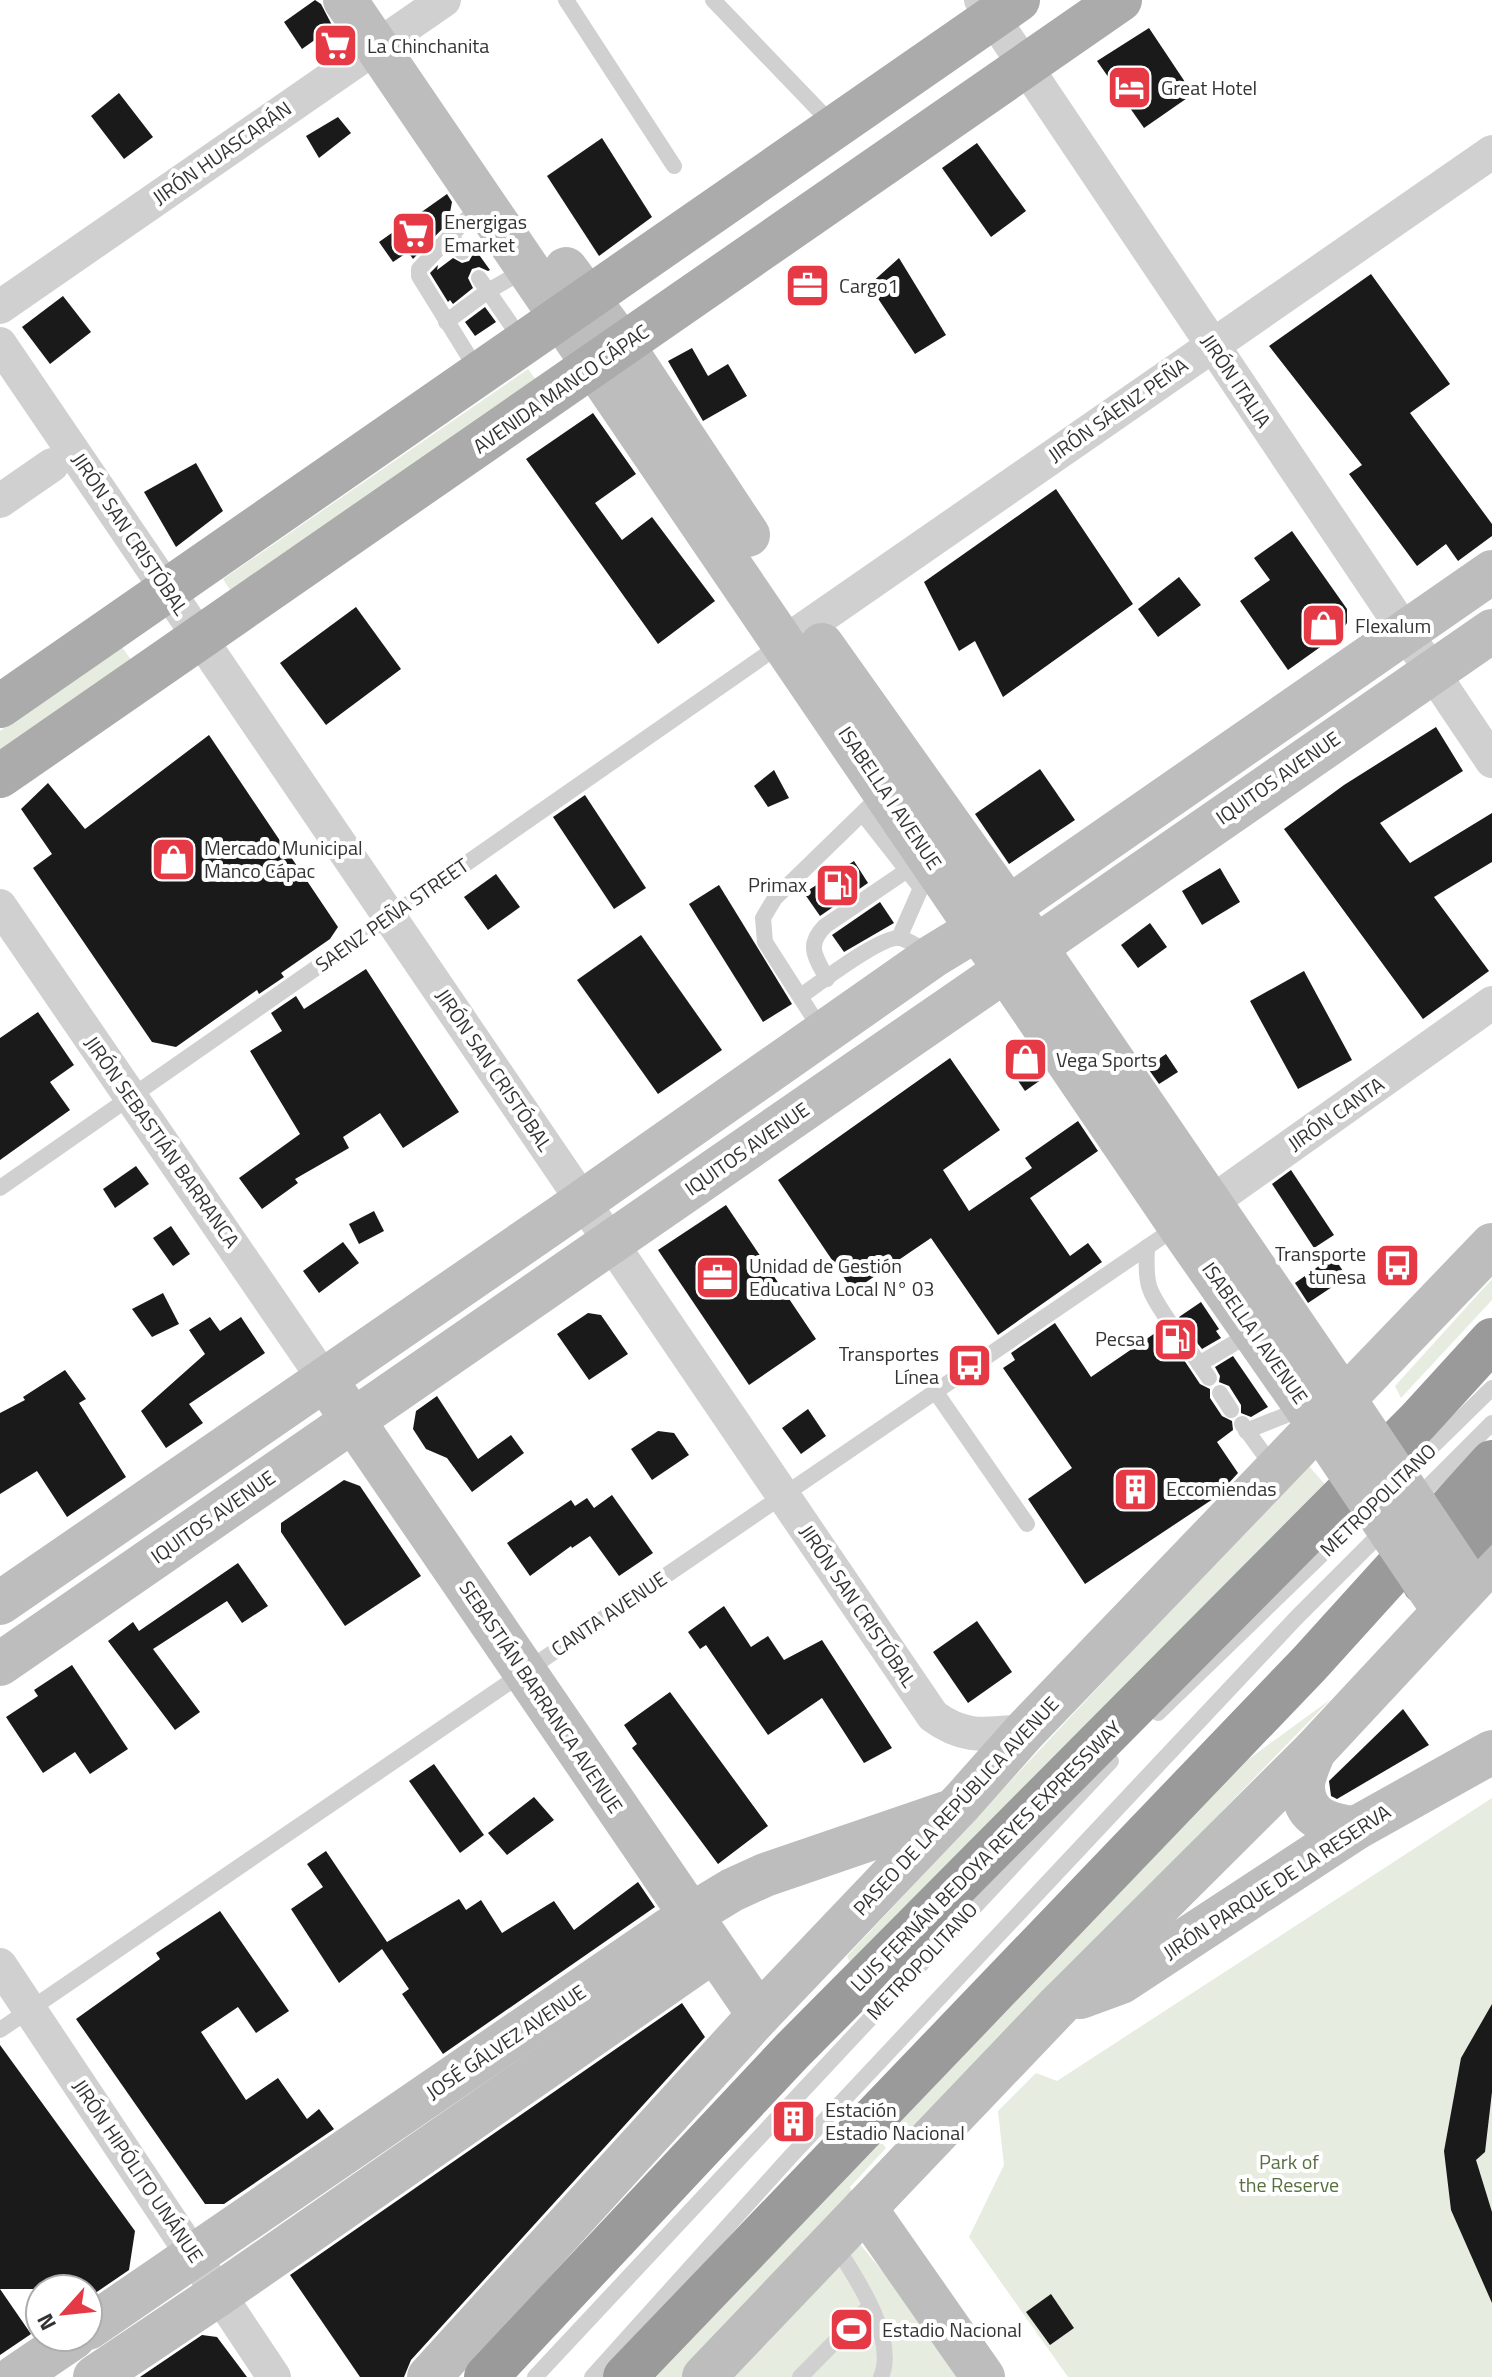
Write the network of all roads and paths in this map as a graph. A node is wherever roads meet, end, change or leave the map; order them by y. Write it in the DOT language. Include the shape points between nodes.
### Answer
graph roads {
  1 [pos="345,0"];
  2 [pos="444,0"];
  3 [pos="566,0"];
  4 [pos="713,0"];
  5 [pos="1120,0"];
  6 [pos="997,6"];
  7 [pos="386,25"];
  8 [pos="1025,66"];
  9 [pos="835,127"];
  10 [pos="1492,152"];
  11 [pos="674,166"];
  12 [pos="483,202"];
  13 [pos="452,237"];
  14 [pos="462,252"];
  15 [pos="528,268"];
  16 [pos="484,284"];
  17 [pos="0,307"];
  18 [pos="576,309"];
  19 [pos="446,322"];
  20 [pos="0,344"];
  21 [pos="523,344"];
  22 [pos="1211,345"];
  23 [pos="609,356"];
  24 [pos="480,375"];
  25 [pos="52,465"];
  26 [pos="0,501"];
  27 [pos="1492,572"];
  28 [pos="169,590"];
  29 [pos="1405,632"];
  30 [pos="797,634"];
  31 [pos="201,638"];
  32 [pos="1489,640"];
  33 [pos="1432,672"];
  34 [pos="0,706"];
  35 [pos="1487,743"];
  36 [pos="0,776"];
  37 [pos="874,802"];
  38 [pos="924,880"];
  39 [pos="0,906"];
  40 [pos="390,916"];
  41 [pos="993,917"];
  42 [pos="916,947"];
  43 [pos="1021,959"];
  44 [pos="827,979"];
  45 [pos="801,996"];
  46 [pos="1492,1003"];
  47 [pos="823,1033"];
  48 [pos="131,1096"];
  49 [pos="0,1188"];
  50 [pos="583,1200"];
  51 [pos="1179,1225"];
  52 [pos="611,1242"];
  53 [pos="1492,1245"];
  54 [pos="1170,1323"];
  55 [pos="1253,1332"];
  56 [pos="1492,1340"];
  57 [pos="1189,1349"];
  58 [pos="324,1379"];
  59 [pos="1492,1388"];
  60 [pos="935,1391"];
  61 [pos="1220,1393"];
  62 [pos="1231,1410"];
  63 [pos="1329,1415"];
  64 [pos="352,1419"];
  65 [pos="1492,1423"];
  66 [pos="1492,1462"];
  67 [pos="1275,1470"];
  68 [pos="783,1496"];
  69 [pos="1492,1513"];
  70 [pos="1027,1524"];
  71 [pos="1460,1584"];
  72 [pos="0,1603"];
  73 [pos="0,1664"];
  74 [pos="1309,1664"];
  75 [pos="525,1672"];
  76 [pos="1147,1724"];
  77 [pos="1025,1731"];
  78 [pos="1125,1746"];
  79 [pos="1314,1751"];
  80 [pos="1492,1752"];
  81 [pos="953,1811"];
  82 [pos="1356,1828"];
  83 [pos="701,1933"];
  84 [pos="0,1965"];
  85 [pos="1059,2005"];
  86 [pos="31,2009"];
  87 [pos="759,2015"];
  88 [pos="0,2030"];
  89 [pos="865,2208"];
  90 [pos="833,2242"];
  91 [pos="194,2256"];
  92 [pos="219,2294"];
  93 [pos="870,2306"];
  94 [pos="104,2317"];
  95 [pos="50,2353"];
  96 [pos="15,2377"];
  97 [pos="95,2377"];
  98 [pos="274,2377"];
  99 [pos="429,2377"];
  100 [pos="486,2377"];
  101 [pos="535,2377"];
  102 [pos="592,2377"];
  103 [pos="625,2377"];
  104 [pos="704,2377"];
  105 [pos="800,2377"];
  106 [pos="881,2377"];
  107 [pos="983,2377"];
  1 -- 7 [label="main road, ISABELLA I AVENUE"];
  2 -- 7 [label="street, JIRÓN HUASCARÁN"];
  3 -- 11 [label="lane"];
  4 -- 9 [label="lane"];
  5 -- 8 [label="main road, AVENIDA MANCO CÁPAC"];
  6 -- 8 [label="street, JIRÓN ITALIA"];
  6 -- 9 [label="main road"];
  7 -- 12 [label="main road, ISABELLA I AVENUE"];
  7 -- 17 [label="street, JIRÓN HUASCARÁN"];
  7 -- 18 [label="main road, ISABELLA I AVENUE"];
  8 -- 22 [label="street, JIRÓN ITALIA"];
  8 -- 23 [label="main road, AVENIDA MANCO CÁPAC"];
  9 -- 18 [label="main road"];
  10 -- 22 [label="street, JIRÓN SÁENZ PEÑA"];
  12 -- 13 [label="lane"];
  12 -- 15 [label="main road, ISABELLA I AVENUE"];
  13 -- 14 [label="lane"];
  13 -- 19 [label="lane" via="419,269"];
  15 -- 16 [label="lane"];
  15 -- 18 [label="main road, ISABELLA I AVENUE"];
  16 -- 19 [label="lane"];
  16 -- 21 [label="lane"];
  18 -- 21 [label="main road"];
  18 -- 23 [label="main road, ISABELLA I AVENUE"];
  19 -- 24 [label="lane"];
  20 -- 28 [label="street, JIRÓN SAN CRISTÓBAL"];
  21 -- 24 [label="main road"];
  22 -- 29 [label="street, JIRÓN ITALIA"];
  22 -- 30 [label="street, JIRÓN SÁENZ PEÑA"];
  23 -- 30 [label="main road, ISABELLA I AVENUE"];
  23 -- 31 [label="main road, AVENIDA MANCO CÁPAC"];
  24 -- 28 [label="main road"];
  25 -- 26 [label="street"];
  27 -- 29 [label="main road"];
  28 -- 31 [label="street, JIRÓN SAN CRISTÓBAL"];
  28 -- 34 [label="main road"];
  29 -- 33 [label="street, JIRÓN ITALIA"];
  29 -- 41 [label="main road"];
  30 -- 37 [label="main road, ISABELLA I AVENUE"];
  30 -- 40 [label="lane, SAENZ PEÑA STREET"];
  30 -- 41 [label="main road, ISABELLA I AVENUE"];
  31 -- 36 [label="main road, AVENIDA MANCO CÁPAC"];
  31 -- 40 [label="street, JIRÓN SAN CRISTÓBAL"];
  32 -- 33 [label="main road, IQUITOS AVENUE"];
  33 -- 35 [label="street, JIRÓN ITALIA"];
  33 -- 43 [label="main road, IQUITOS AVENUE"];
  37 -- 38 [label="main road, ISABELLA I AVENUE"];
  37 -- 45 [label="lane" via="775,898 763,918 765,942"];
  38 -- 41 [label="main road, ISABELLA I AVENUE"];
  38 -- 42 [label="lane"];
  38 -- 44 [label="lane" via="825,926 815,936 813,951"];
  39 -- 48 [label="street, JIRÓN SEBASTIÁN BARRANCA"];
  40 -- 48 [label="lane, SAENZ PEÑA STREET"];
  40 -- 50 [label="street, JIRÓN SAN CRISTÓBAL"];
  41 -- 42 [label="main road"];
  41 -- 43 [label="main road, ISABELLA I AVENUE"];
  42 -- 44 [label="lane" via="890,939"];
  42 -- 47 [label="main road"];
  43 -- 51 [label="main road, ISABELLA I AVENUE"];
  43 -- 52 [label="main road, IQUITOS AVENUE"];
  44 -- 45 [label="lane"];
  45 -- 47 [label="lane"];
  46 -- 51 [label="street, JIRÓN CANTA"];
  47 -- 50 [label="main road"];
  48 -- 49 [label="lane, SAENZ PEÑA STREET"];
  48 -- 58 [label="street, JIRÓN SEBASTIÁN BARRANCA"];
  50 -- 52 [label="street, JIRÓN SAN CRISTÓBAL"];
  50 -- 58 [label="main road"];
  51 -- 54 [label="lane" via="1146,1284"];
  51 -- 55 [label="main road, ISABELLA I AVENUE"];
  51 -- 60 [label="lane, CANTA AVENUE"];
  51 -- 63 [label="main road, ISABELLA I AVENUE"];
  52 -- 64 [label="main road, IQUITOS AVENUE"];
  52 -- 68 [label="street, JIRÓN SAN CRISTÓBAL"];
  53 -- 63 [label="main road, PASEO DE LA REPÚBLICA AVENUE"];
  55 -- 57 [label="lane" via="1204,1371"];
  55 -- 63 [label="main road, ISABELLA I AVENUE"];
  56 -- 100 [label="highway, LUIS FERNÁN BEDOYA REYES EXPRESSWAY" via="792,2051"];
  58 -- 64 [label="main road, SEBASTIÁN BARRANCA AVENUE"];
  58 -- 72 [label="main road"];
  59 -- 76 [label="lane, METROPOLITANO"];
  60 -- 68 [label="lane, CANTA AVENUE"];
  60 -- 70 [label="lane"];
  61 -- 62 [label="lane"];
  63 -- 67 [label="main road, PASEO DE LA REPÚBLICA AVENUE"];
  63 -- 67 [label="lane" via="1244,1428"];
  63 -- 71 [label="main road, ISABELLA I AVENUE, bridge"];
  64 -- 73 [label="main road, IQUITOS AVENUE"];
  64 -- 75 [label="main road, SEBASTIÁN BARRANCA AVENUE"];
  65 -- 102 [label="lane, METROPOLITANO" via="1296,1618 790,2157"];
  66 -- 74 [label="highway"];
  67 -- 77 [label="main road, PASEO DE LA REPÚBLICA AVENUE"];
  68 -- 75 [label="lane, CANTA AVENUE"];
  68 -- 77 [label="street, JIRÓN SAN CRISTÓBAL" via="933,1716 972,1735"];
  69 -- 74 [label="highway" via="1395,1613"];
  71 -- 79 [label="main road"];
  74 -- 103 [label="highway"];
  75 -- 83 [label="main road, SEBASTIÁN BARRANCA AVENUE"];
  75 -- 86 [label="lane, CANTA AVENUE"];
  77 -- 81 [label="main road, PASEO DE LA REPÚBLICA AVENUE"];
  78 -- 101 [label="lane, METROPOLITANO"];
  79 -- 82 [label="main road" via="1304,1780 1306,1802 1323,1822"];
  79 -- 85 [label="main road"];
  80 -- 82 [label="main road, JIRÓN PARQUE DE LA RESERVA"];
  81 -- 83 [label="main road, JOSÉ GÁLVEZ AVENUE" via="732,1890"];
  81 -- 87 [label="main road, PASEO DE LA REPÚBLICA AVENUE"];
  82 -- 85 [label="main road, JIRÓN PARQUE DE LA RESERVA" via="1121,1982"];
  83 -- 87 [label="main road, SEBASTIÁN BARRANCA AVENUE"];
  83 -- 91 [label="main road, JOSÉ GÁLVEZ AVENUE"];
  83 -- 92 [label="main road, JOSÉ GÁLVEZ AVENUE"];
  84 -- 86 [label="street, JIRÓN HIPÓLITO UNÁNUE"];
  85 -- 89 [label="main road"];
  86 -- 88 [label="lane, CANTA AVENUE"];
  86 -- 91 [label="street, JIRÓN HIPÓLITO UNÁNUE"];
  87 -- 99 [label="main road, PASEO DE LA REPÚBLICA AVENUE"];
  89 -- 90 [label="main road"];
  89 -- 107 [label="main road"];
  90 -- 93 [label="lane"];
  90 -- 104 [label="main road"];
  91 -- 92 [label="street, JIRÓN HIPÓLITO UNÁNUE"];
  91 -- 94 [label="main road, JOSÉ GÁLVEZ AVENUE"];
  92 -- 97 [label="main road, JOSÉ GÁLVEZ AVENUE"];
  92 -- 98 [label="street, JIRÓN HIPÓLITO UNÁNUE"];
  93 -- 105 [label="lane"];
  93 -- 106 [label="lane" via="885,2353"];
  95 -- 96 [label="main road"];
}
